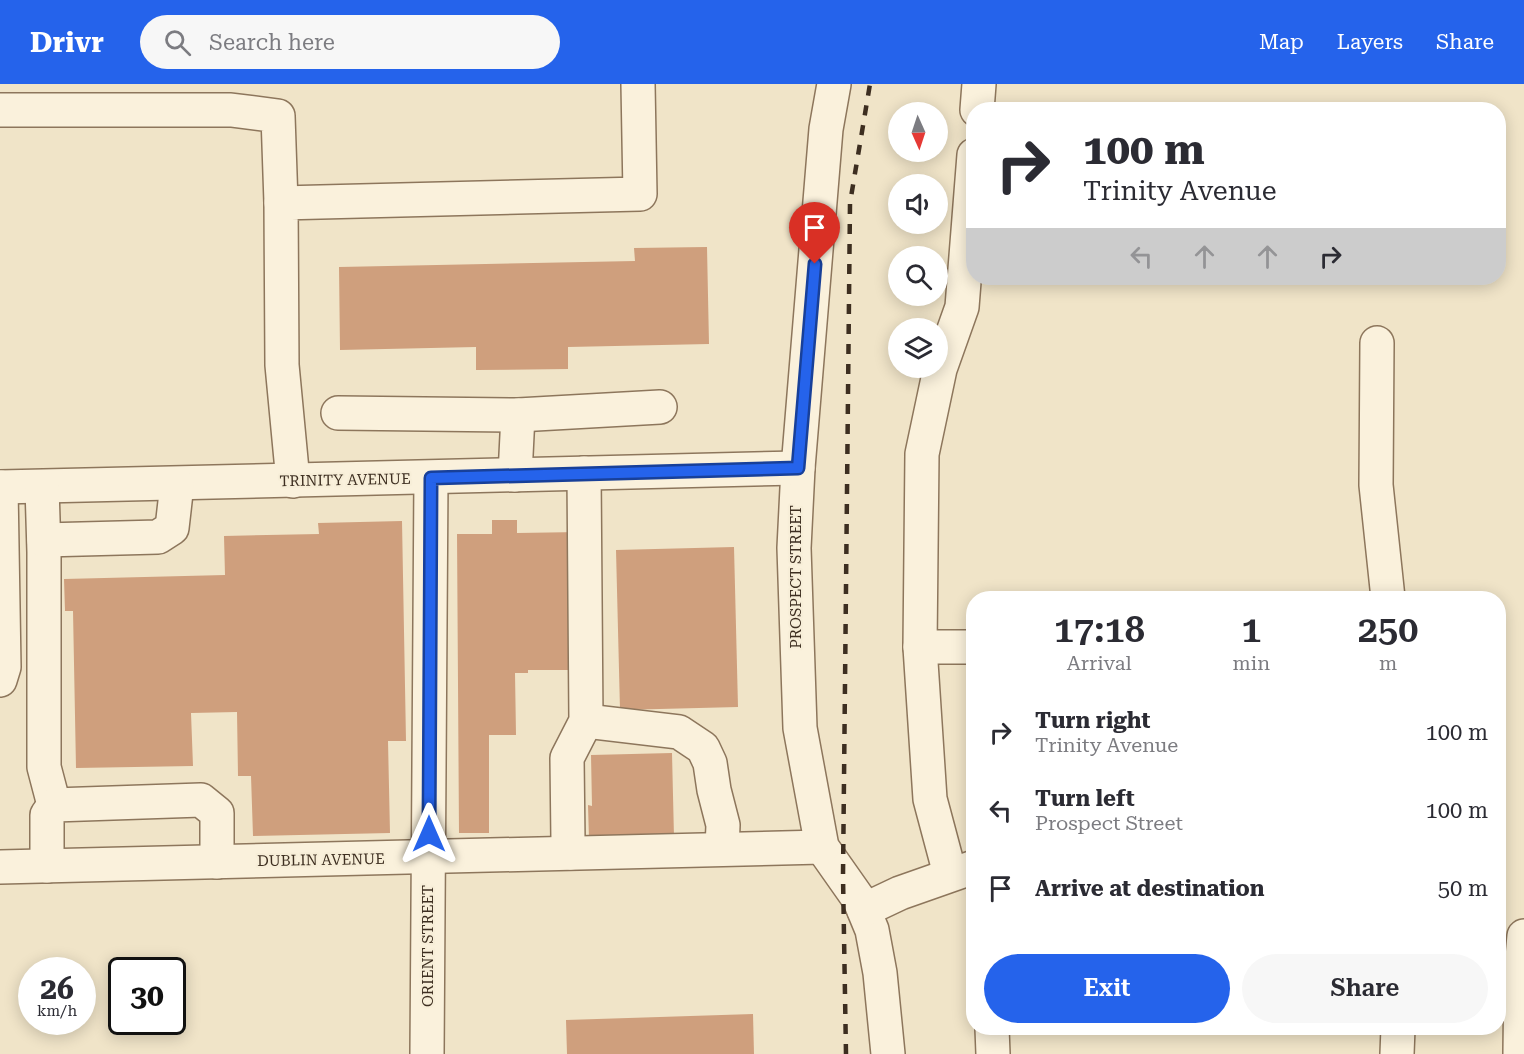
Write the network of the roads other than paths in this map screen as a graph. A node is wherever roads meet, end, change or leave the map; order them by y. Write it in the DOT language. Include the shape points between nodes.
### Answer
graph roads {
  1 [pos="638,84"];
  2 [pos="834,84"];
  3 [pos="979,84"];
  4 [pos="978,102"];
  5 [pos="0,110"];
  6 [pos="281,203"];
  7 [pos="966,256"];
  8 [pos="1377,343"];
  9 [pos="660,407"];
  10 [pos="338,413"];
  11 [pos="518,415"];
  12 [pos="798,468"];
  13 [pos="584,474"];
  14 [pos="515,476"];
  15 [pos="431,478"];
  16 [pos="293,481"];
  17 [pos="177,484"];
  18 [pos="42,487"];
  19 [pos="0,488"];
  20 [pos="44,540"];
  21 [pos="1387,591"];
  22 [pos="966,646"];
  23 [pos="920,647"];
  24 [pos="0,680"];
  25 [pos="586,721"];
  26 [pos="54,805"];
  27 [pos="822,847"];
  28 [pos="722,849"];
  29 [pos="571,853"];
  30 [pos="428,857"];
  31 [pos="218,862"];
  32 [pos="47,866"];
  33 [pos="0,867"];
  34 [pos="962,870"];
  35 [pos="864,910"];
  36 [pos="1524,936"];
  37 [pos="992,1035"];
  38 [pos="1398,1035"];
  39 [pos="427,1054"];
  40 [pos="888,1054"];
  41 [pos="993,1054"];
  42 [pos="1397,1054"];
  43 [pos="1520,1054"];
  1 -- 6 [label="street" via="640,194"];
  2 -- 12 [label="street, PROSPECT STREET" via="826,129"];
  3 -- 4 [label="street"];
  5 -- 6 [label="street" via="231,110 278,116"];
  6 -- 16 [label="street" via="282,365"];
  7 -- 23 [label="street" via="962,307 940,369 922,454"];
  8 -- 21 [label="street" via="1376,485"];
  9 -- 11 [label="street"];
  10 -- 11 [label="street"];
  11 -- 14 [label="street"];
  12 -- 13 [label="street, TRINITY AVENUE"];
  12 -- 27 [label="street, PROSPECT STREET" via="794,548 800,728"];
  13 -- 14 [label="street, TRINITY AVENUE"];
  13 -- 25 [label="street"];
  14 -- 15 [label="street, TRINITY AVENUE"];
  15 -- 16 [label="street, TRINITY AVENUE"];
  15 -- 30 [label="street, ORIENT STREET"];
  16 -- 17 [label="street, TRINITY AVENUE"];
  17 -- 18 [label="street, TRINITY AVENUE"];
  17 -- 20 [label="street" via="172,528 158,537"];
  18 -- 19 [label="street, TRINITY AVENUE"];
  18 -- 20 [label="street"];
  19 -- 24 [label="street" via="4,667"];
  20 -- 26 [label="street" via="44,767"];
  22 -- 23 [label="street"];
  23 -- 34 [label="street" via="930,799"];
  25 -- 28 [label="street" via="680,732 703,748 710,763 723,825"];
  25 -- 29 [label="street" via="567,758"];
  26 -- 31 [label="street" via="201,800 217,813"];
  26 -- 32 [label="street" via="47,815"];
  27 -- 28 [label="street, DUBLIN AVENUE"];
  27 -- 35 [label="street, PROSPECT STREET"];
  28 -- 29 [label="street, DUBLIN AVENUE"];
  29 -- 30 [label="street, DUBLIN AVENUE"];
  30 -- 31 [label="street, DUBLIN AVENUE"];
  30 -- 39 [label="street, ORIENT STREET"];
  31 -- 32 [label="street, DUBLIN AVENUE"];
  32 -- 33 [label="street, DUBLIN AVENUE"];
  34 -- 35 [label="street"];
  35 -- 40 [label="street, PROSPECT STREET" via="880,973"];
  36 -- 43 [label="street"];
  37 -- 41 [label="street"];
  38 -- 42 [label="street"];
}
